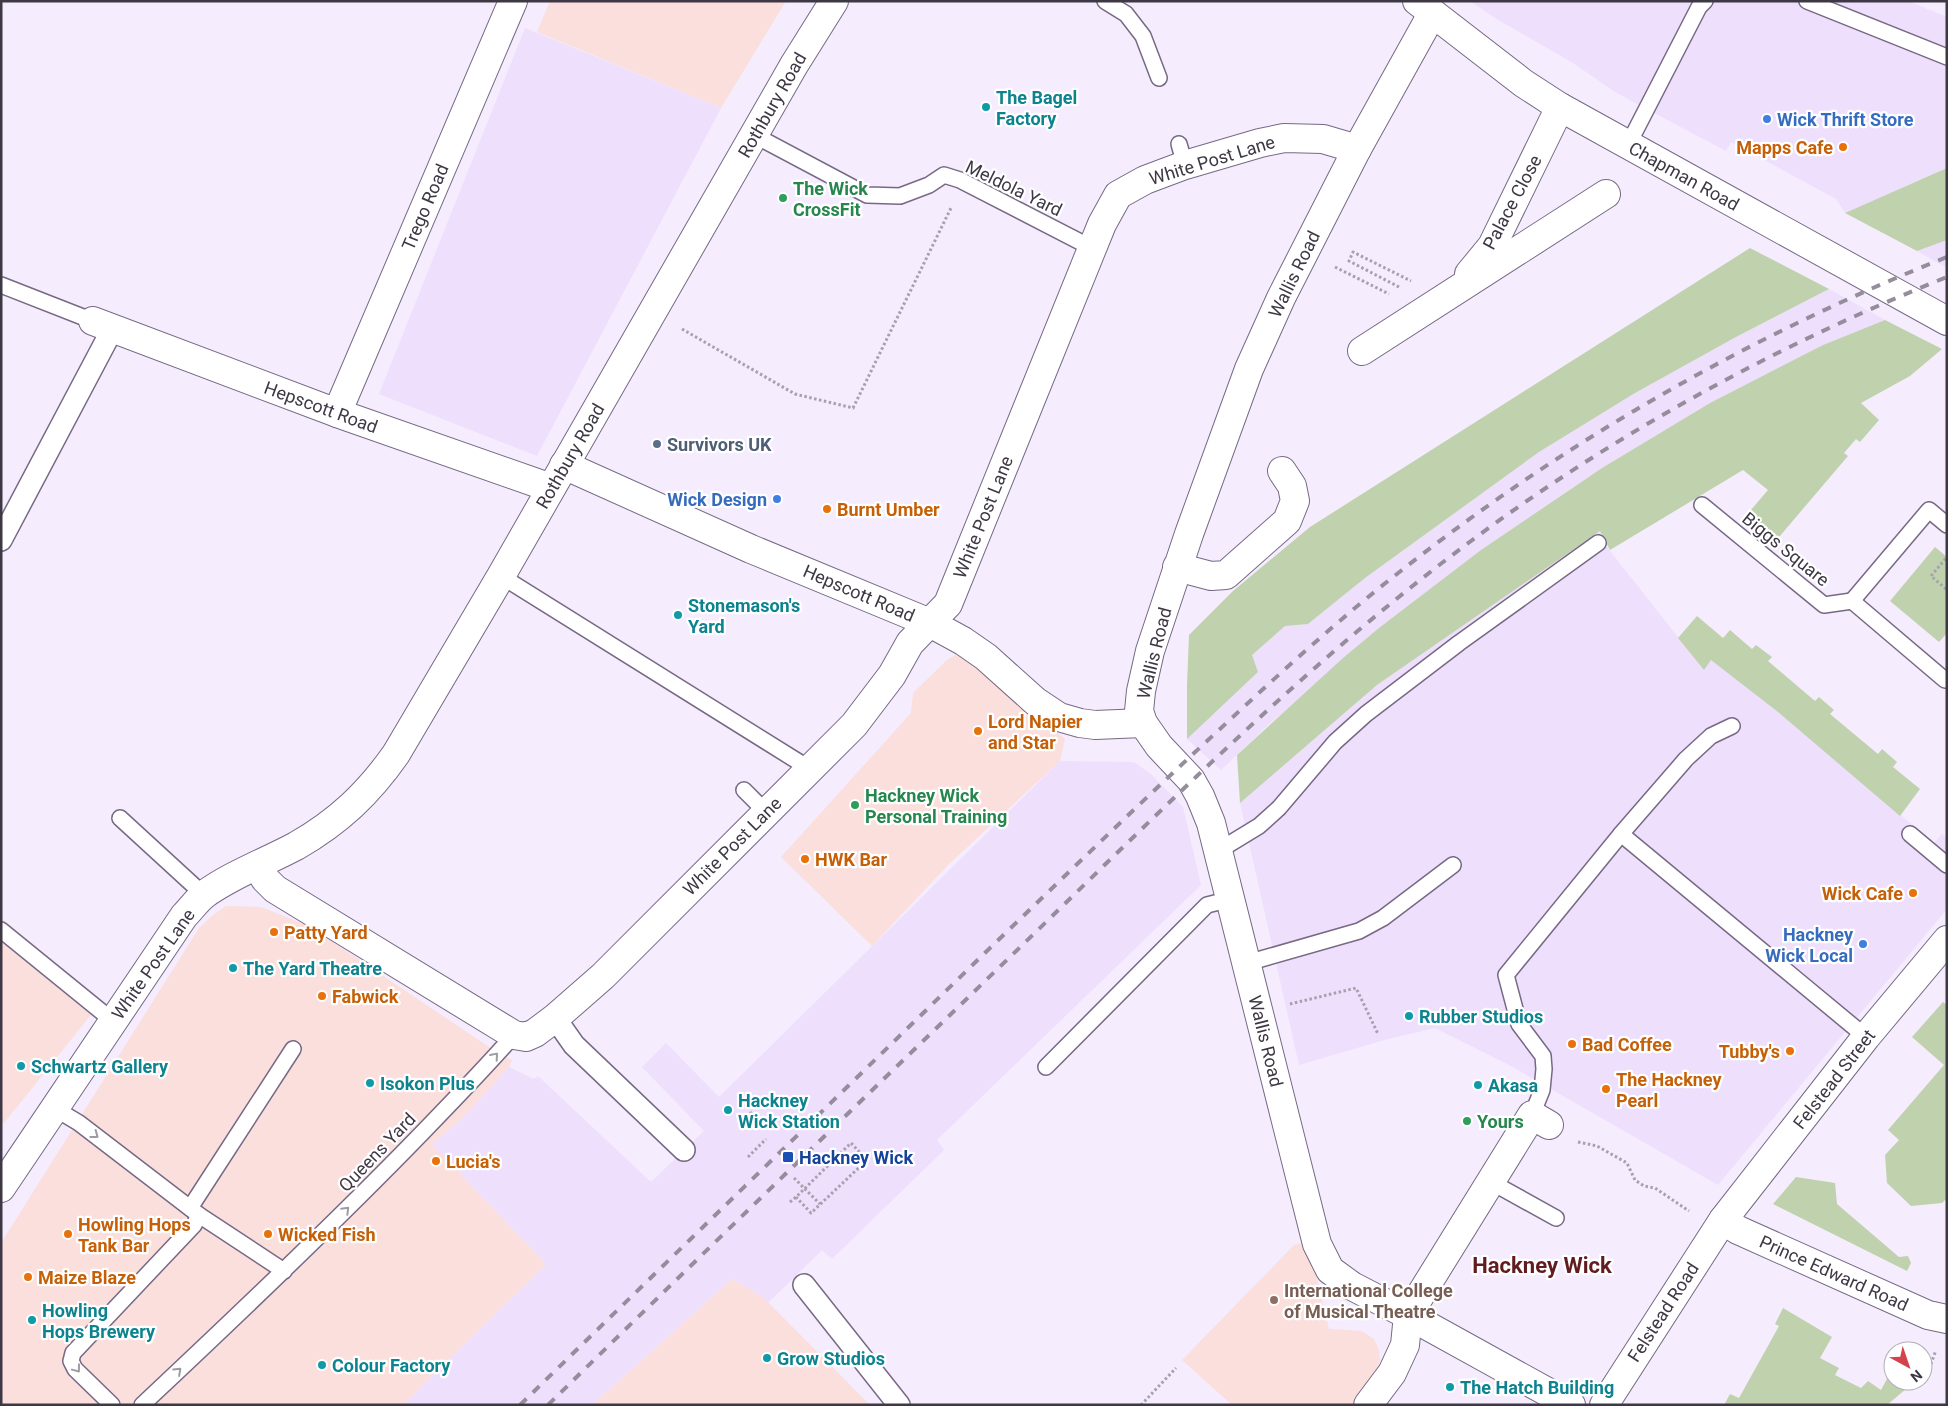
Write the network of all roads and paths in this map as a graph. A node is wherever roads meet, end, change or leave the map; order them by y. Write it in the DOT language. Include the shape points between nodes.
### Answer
graph roads {
  1 [pos="513,1"];
  2 [pos="834,1"];
  3 [pos="1105,1"];
  4 [pos="1705,1"];
  5 [pos="1807,1"];
  6 [pos="1425,8"];
  7 [pos="1947,58"];
  8 [pos="1159,78"];
  9 [pos="1560,107"];
  10 [pos="754,136"];
  11 [pos="1628,145"];
  12 [pos="1357,149"];
  13 [pos="960,180"];
  14 [pos="1606,194"];
  15 [pos="1092,248"];
  16 [pos="1305,252"];
  17 [pos="1,284"];
  18 [pos="1450,295"];
  19 [pos="653,313"];
  20 [pos="1947,321"];
  21 [pos="103,325"];
  22 [pos="1362,351"];
  23 [pos="337,413"];
  24 [pos="564,465"];
  25 [pos="1282,471"];
  26 [pos="551,488"];
  27 [pos="1702,505"];
  28 [pos="1947,525"];
  29 [pos="1,540"];
  30 [pos="1598,543"];
  31 [pos="1947,557"];
  32 [pos="1177,567"];
  33 [pos="501,576"];
  34 [pos="1946,589"];
  35 [pos="1852,602"];
  36 [pos="930,623"];
  37 [pos="1947,678"];
  38 [pos="1143,723"];
  39 [pos="1732,726"];
  40 [pos="810,769"];
  41 [pos="744,790"];
  42 [pos="766,812"];
  43 [pos="120,818"];
  44 [pos="1621,834"];
  45 [pos="1910,834"];
  46 [pos="1218,850"];
  47 [pos="1453,865"];
  48 [pos="1947,865"];
  49 [pos="257,866"];
  50 [pos="204,895"];
  51 [pos="1231,899"];
  52 [pos="1,930"];
  53 [pos="1947,940"];
  54 [pos="1247,963"];
  55 [pos="1302,1001"];
  56 [pos="555,1018"];
  57 [pos="113,1021"];
  58 [pos="1378,1034"];
  59 [pos="514,1035"];
  60 [pos="1866,1037"];
  61 [pos="293,1049"];
  62 [pos="1046,1067"];
  63 [pos="54,1108"];
  64 [pos="750,1112"];
  65 [pos="1541,1120"];
  66 [pos="760,1122"];
  67 [pos="766,1139"];
  68 [pos="684,1150"];
  69 [pos="748,1157"];
  70 [pos="794,1178"];
  71 [pos="1491,1182"];
  72 [pos="1,1188"];
  73 [pos="796,1197"];
  74 [pos="790,1202"];
  75 [pos="820,1204"];
  76 [pos="195,1211"];
  77 [pos="1693,1214"];
  78 [pos="1556,1218"];
  79 [pos="1723,1220"];
  80 [pos="284,1271"];
  81 [pos="804,1285"];
  82 [pos="1408,1314"];
  83 [pos="1947,1319"];
  84 [pos="1176,1368"];
  85 [pos="112,1405"];
  86 [pos="142,1405"];
  87 [pos="900,1405"];
  88 [pos="1141,1405"];
  89 [pos="1368,1405"];
  90 [pos="1571,1405"];
  91 [pos="1604,1405"];
  1 -- 23 [label="street, Trego Road"];
  2 -- 10 [label="street, Rothbury Road"];
  3 -- 8 [label="lane" via="1126,14 1143,36"];
  4 -- 11 [label="lane"];
  5 -- 7 [label="lane"];
  6 -- 9 [label="street, Chapman Road" via="1523,83"];
  6 -- 12 [label="street, Wallis Road"];
  9 -- 11 [label="street, Chapman Road"];
  9 -- 18 [label="street, Palace Close" via="1492,246"];
  10 -- 13 [label="lane, Meldola Yard" via="866,195 900,196 929,185 944,175"];
  10 -- 19 [label="street, Rothbury Road"];
  11 -- 20 [label="street, Chapman Road"];
  12 -- 15 [label="street, White Post Lane" via="1322,138 1284,138 1182,154 1118,195"];
  12 -- 16 [label="street, Wallis Road"];
  13 -- 15 [label="lane, Meldola Yard"];
  13 -- 19 [label="path" via="953,204 853,408 795,394"];
  14 -- 18 [label="street, Palace Close"];
  15 -- 36 [label="street, White Post Lane" via="948,604"];
  16 -- 18 [label="path" via="1391,295 1399,287 1349,261 1353,252"];
  16 -- 32 [label="street, Wallis Road" via="1249,369"];
  17 -- 21 [label="lane"];
  18 -- 22 [label="street, Palace Close"];
  19 -- 24 [label="street, Rothbury Road"];
  21 -- 23 [label="street, Hepscott Road"];
  21 -- 29 [label="street"];
  23 -- 26 [label="street, Hepscott Road"];
  24 -- 26 [label="street, Rothbury Road"];
  24 -- 36 [label="street, Hepscott Road"];
  25 -- 32 [label="street" via="1292,486 1295,501 1288,521 1226,575 1211,576"];
  26 -- 33 [label="street, Rothbury Road"];
  27 -- 35 [label="lane, Biggs Square" via="1824,605"];
  28 -- 35 [label="lane" via="1929,510"];
  30 -- 46 [label="lane" via="1366,714 1324,754 1279,808 1259,826"];
  31 -- 34 [label="path" via="1931,576"];
  32 -- 38 [label="street, Wallis Road" via="1150,651 1141,691 1139,711"];
  33 -- 40 [label="lane"];
  33 -- 49 [label="street, Rothbury Road" via="396,754 368,791 325,828"];
  35 -- 37 [label="lane" via="1945,680"];
  36 -- 38 [label="street, Hepscott Road" via="978,651 1035,702 1059,717 1095,725"];
  36 -- 40 [label="street, White Post Lane" via="910,643 892,675 854,725"];
  38 -- 46 [label="street, Wallis Road" via="1159,746 1191,780 1211,823"];
  39 -- 44 [label="lane" via="1711,736 1686,759"];
  40 -- 42 [label="street, White Post Lane"];
  41 -- 42 [label="lane"];
  42 -- 56 [label="street, White Post Lane" via="603,976"];
  43 -- 50 [label="lane"];
  44 -- 60 [label="lane"];
  44 -- 65 [label="lane" via="1506,975 1519,1024 1544,1056"];
  45 -- 48 [label="lane"];
  46 -- 51 [label="street, Wallis Road"];
  47 -- 54 [label="lane" via="1383,918 1359,931"];
  49 -- 50 [label="street, White Post Lane"];
  49 -- 59 [label="street" via="275,889"];
  50 -- 57 [label="street, White Post Lane" via="184,916"];
  51 -- 54 [label="street, Wallis Road"];
  51 -- 62 [label="lane" via="1206,904"];
  52 -- 57 [label="lane"];
  53 -- 60 [label="street, Felstead Street"];
  54 -- 82 [label="street, Wallis Road" via="1317,1244 1330,1270 1352,1286"];
  55 -- 58 [label="path" via="1356,988"];
  56 -- 59 [label="street, White Post Lane" via="526,1037"];
  56 -- 68 [label="street" via="574,1045"];
  57 -- 63 [label="street, White Post Lane"];
  80 -- 59 [label="lane, Queens Yard, one-way" via="382,1175"];
  60 -- 79 [label="street, Felstead Street"];
  61 -- 76 [label="lane"];
  63 -- 72 [label="street, White Post Lane"];
  63 -- 76 [label="lane, one-way" via="79,1123"];
  64 -- 66 [label="path"];
  65 -- 71 [label="street"];
  65 -- 77 [label="path" via="1580,1143 1597,1146 1627,1163 1635,1180 1654,1188"];
  67 -- 69 [label="path"];
  70 -- 75 [label="path"];
  71 -- 78 [label="lane"];
  71 -- 82 [label="street"];
  73 -- 74 [label="path"];
  73 -- 75 [label="path" via="810,1213"];
  73 -- 75 [label="path" via="851,1144 867,1160"];
  76 -- 80 [label="lane"];
  76 -- 85 [label="lane, one-way" via="194,1225 73,1353 71,1361 75,1369"];
  79 -- 83 [label="street, Prince Edward Road" via="1738,1230 1928,1315"];
  79 -- 91 [label="street, Felstead Road"];
  86 -- 80 [label="lane, Queens Yard, one-way"];
  81 -- 87 [label="street"];
  82 -- 89 [label="street" via="1405,1345 1392,1373"];
  82 -- 90 [label="street, Wallis Road"];
  84 -- 88 [label="path"];
}
